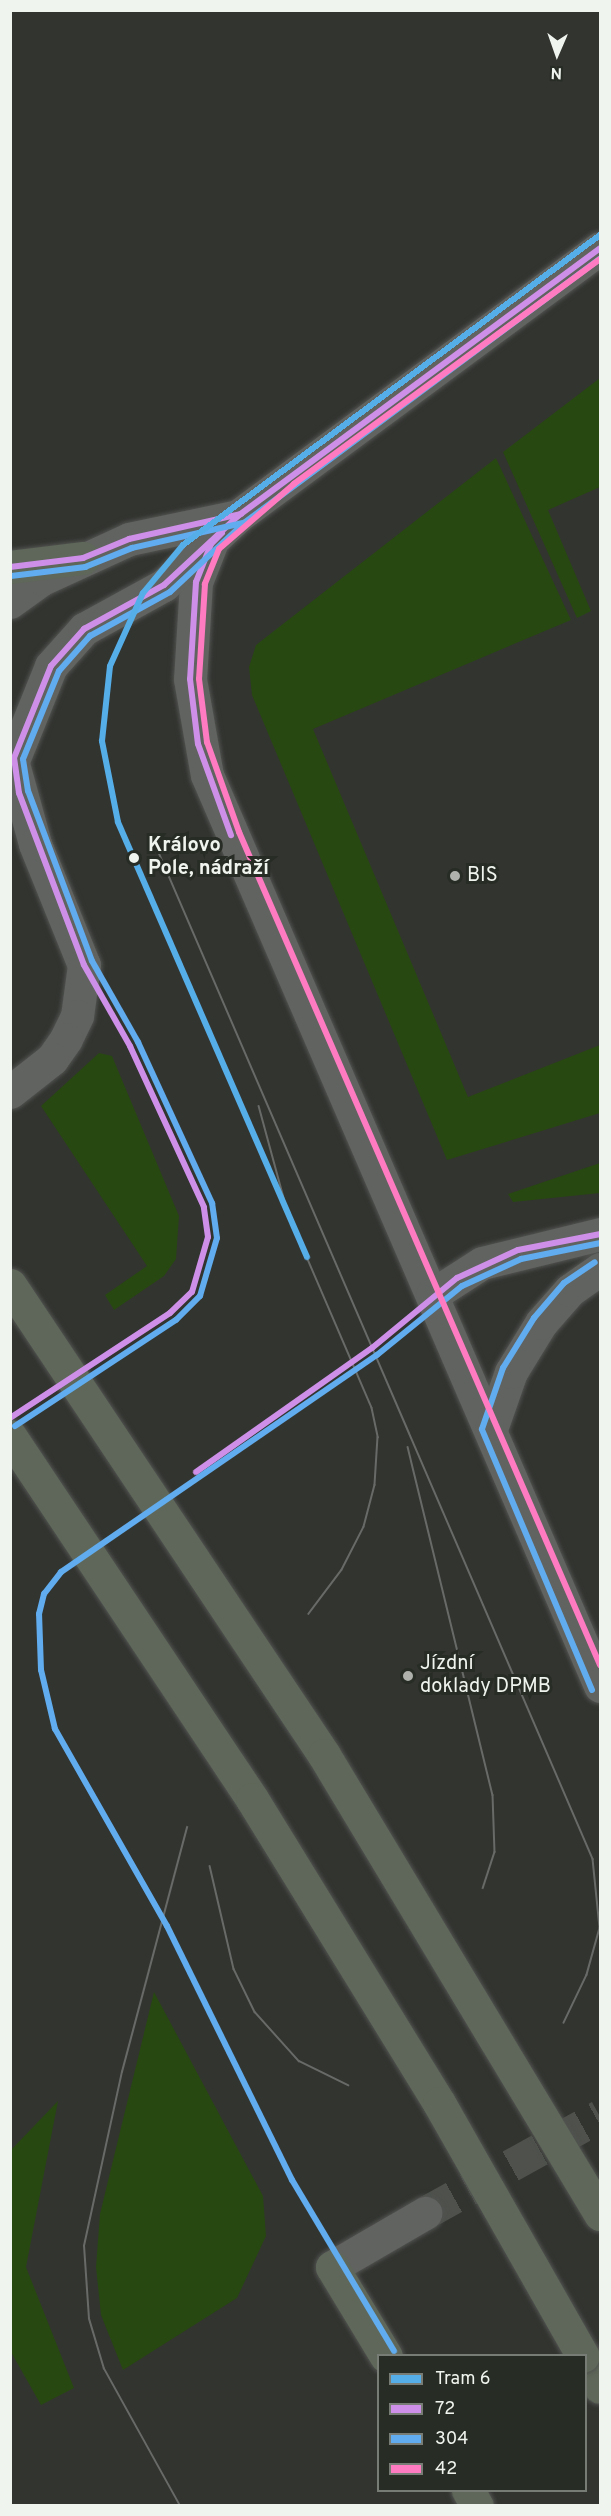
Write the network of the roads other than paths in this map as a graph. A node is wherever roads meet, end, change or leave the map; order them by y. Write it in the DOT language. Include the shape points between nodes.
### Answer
graph roads {
  1 [pos="600,248"];
  2 [pos="238,516"];
  3 [pos="211,544"];
  4 [pos="83,558"];
  5 [pos="10,567"];
  6 [pos="10,602"];
  7 [pos="12,756"];
  8 [pos="10,1092"];
  9 [pos="600,1234"];
  10 [pos="600,1269"];
  11 [pos="10,1285"];
  12 [pos="432,1295"];
  13 [pos="491,1429"];
  14 [pos="10,1436"];
  15 [pos="600,1686"];
  16 [pos="425,2213"];
  17 [pos="600,2214"];
  18 [pos="332,2267"];
  19 [pos="385,2354"];
  20 [pos="582,2354"];
  21 [pos="469,2492"];
  22 [pos="477,2505"];
  1 -- 2 [label="street"];
  2 -- 3 [label="street"];
  2 -- 4 [label="street" via="129,539"];
  3 -- 7 [label="street" via="155,591 70,642 51,666"];
  3 -- 12 [label="street" via="196,582 190,643 198,744 235,845"];
  4 -- 5 [label="highway"];
  4 -- 6 [label="street"];
  7 -- 8 [label="street" via="32,836 84,965 76,1016 66,1039 52,1059"];
  9 -- 12 [label="street" via="518,1250 482,1263"];
  10 -- 13 [label="street" via="570,1290 542,1323 511,1371"];
  11 -- 17 [label="highway, bridge" via="324,1755"];
  12 -- 13 [label="street"];
  13 -- 15 [label="street"];
  14 -- 20 [label="highway, bridge" via="258,1809 439,2103"];
  16 -- 18 [label="street"];
  18 -- 19 [label="highway"];
  21 -- 22 [label="highway"];
}
